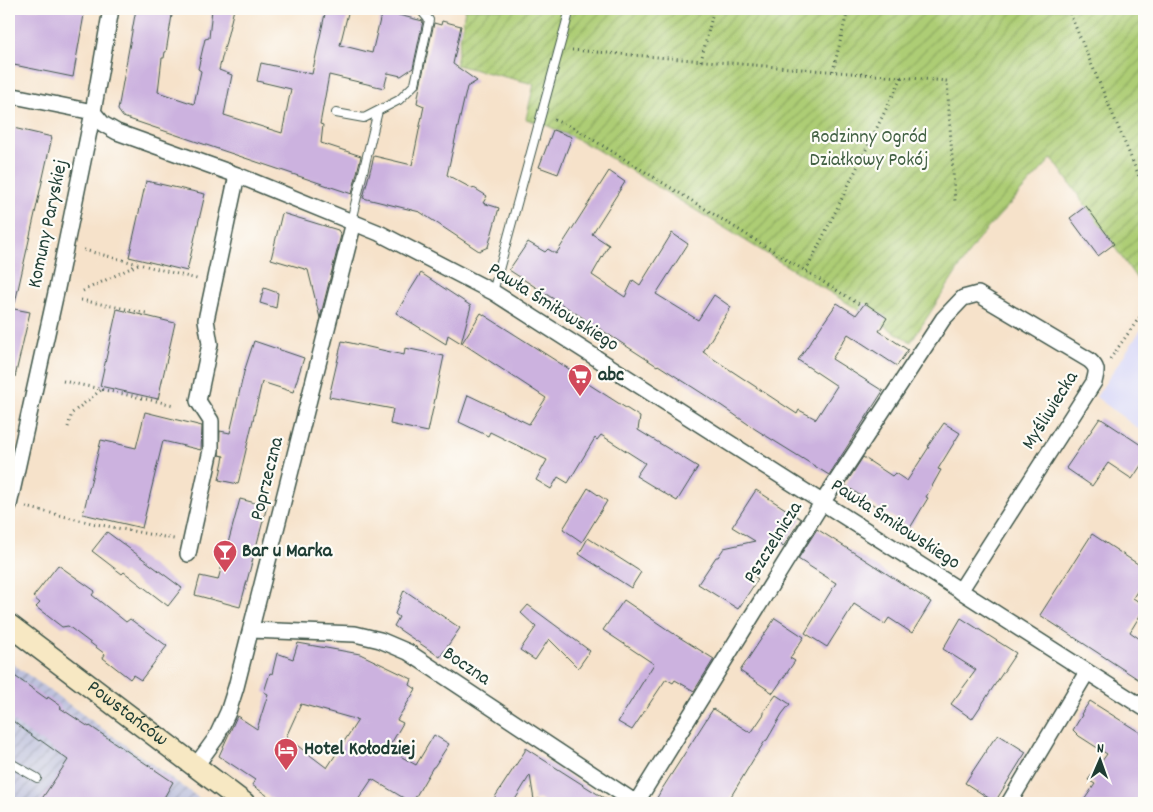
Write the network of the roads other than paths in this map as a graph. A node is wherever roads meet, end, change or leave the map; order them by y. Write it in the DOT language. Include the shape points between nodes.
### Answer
graph roads {
  1 [pos="111,9"];
  2 [pos="420,9"];
  3 [pos="570,9"];
  4 [pos="9,95"];
  5 [pos="378,111"];
  6 [pos="93,112"];
  7 [pos="336,113"];
  8 [pos="237,175"];
  9 [pos="352,222"];
  10 [pos="492,292"];
  11 [pos="978,294"];
  12 [pos="822,503"];
  13 [pos="16,506"];
  14 [pos="189,548"];
  15 [pos="960,590"];
  16 [pos="9,625"];
  17 [pos="251,630"];
  18 [pos="1087,672"];
  19 [pos="1144,708"];
  20 [pos="9,762"];
  21 [pos="195,767"];
  22 [pos="37,778"];
  23 [pos="244,803"];
  24 [pos="636,803"];
  25 [pos="1009,803"];
  1 -- 6 [label="street, Komuny Paryskiej"];
  2 -- 5 [label="lane" via="429,20 414,84 399,100"];
  3 -- 10 [label="lane"];
  4 -- 6 [label="street"];
  5 -- 7 [label="lane" via="364,118"];
  5 -- 9 [label="lane"];
  6 -- 8 [label="street, Pawła Śmiłowskiego" via="103,124 117,132"];
  6 -- 13 [label="street, Komuny Paryskiej"];
  8 -- 9 [label="street, Pawła Śmiłowskiego"];
  8 -- 14 [label="street" via="206,320 210,344 198,401 211,421 211,450"];
  9 -- 10 [label="street, Pawła Śmiłowskiego"];
  9 -- 17 [label="street, Poprzeczna"];
  10 -- 12 [label="street, Pawła Śmiłowskiego"];
  11 -- 12 [label="street, Pszczelnicza" via="963,298 943,319"];
  11 -- 15 [label="street, Myśliwiecka" via="1089,360 1095,365 1096,372 1094,382"];
  12 -- 15 [label="street, Pawła Śmiłowskiego"];
  12 -- 24 [label="street, Pszczelnicza"];
  15 -- 18 [label="street, Pawła Śmiłowskiego"];
  16 -- 21 [label="street, Powstańców"];
  17 -- 21 [label="street, Poprzeczna" via="228,712 216,738"];
  17 -- 24 [label="street, Boczna" via="355,634 408,652"];
  18 -- 19 [label="street, Pawła Śmiłowskiego"];
  18 -- 25 [label="street"];
  20 -- 22 [label="lane"];
  21 -- 23 [label="street, Powstańców"];
}
